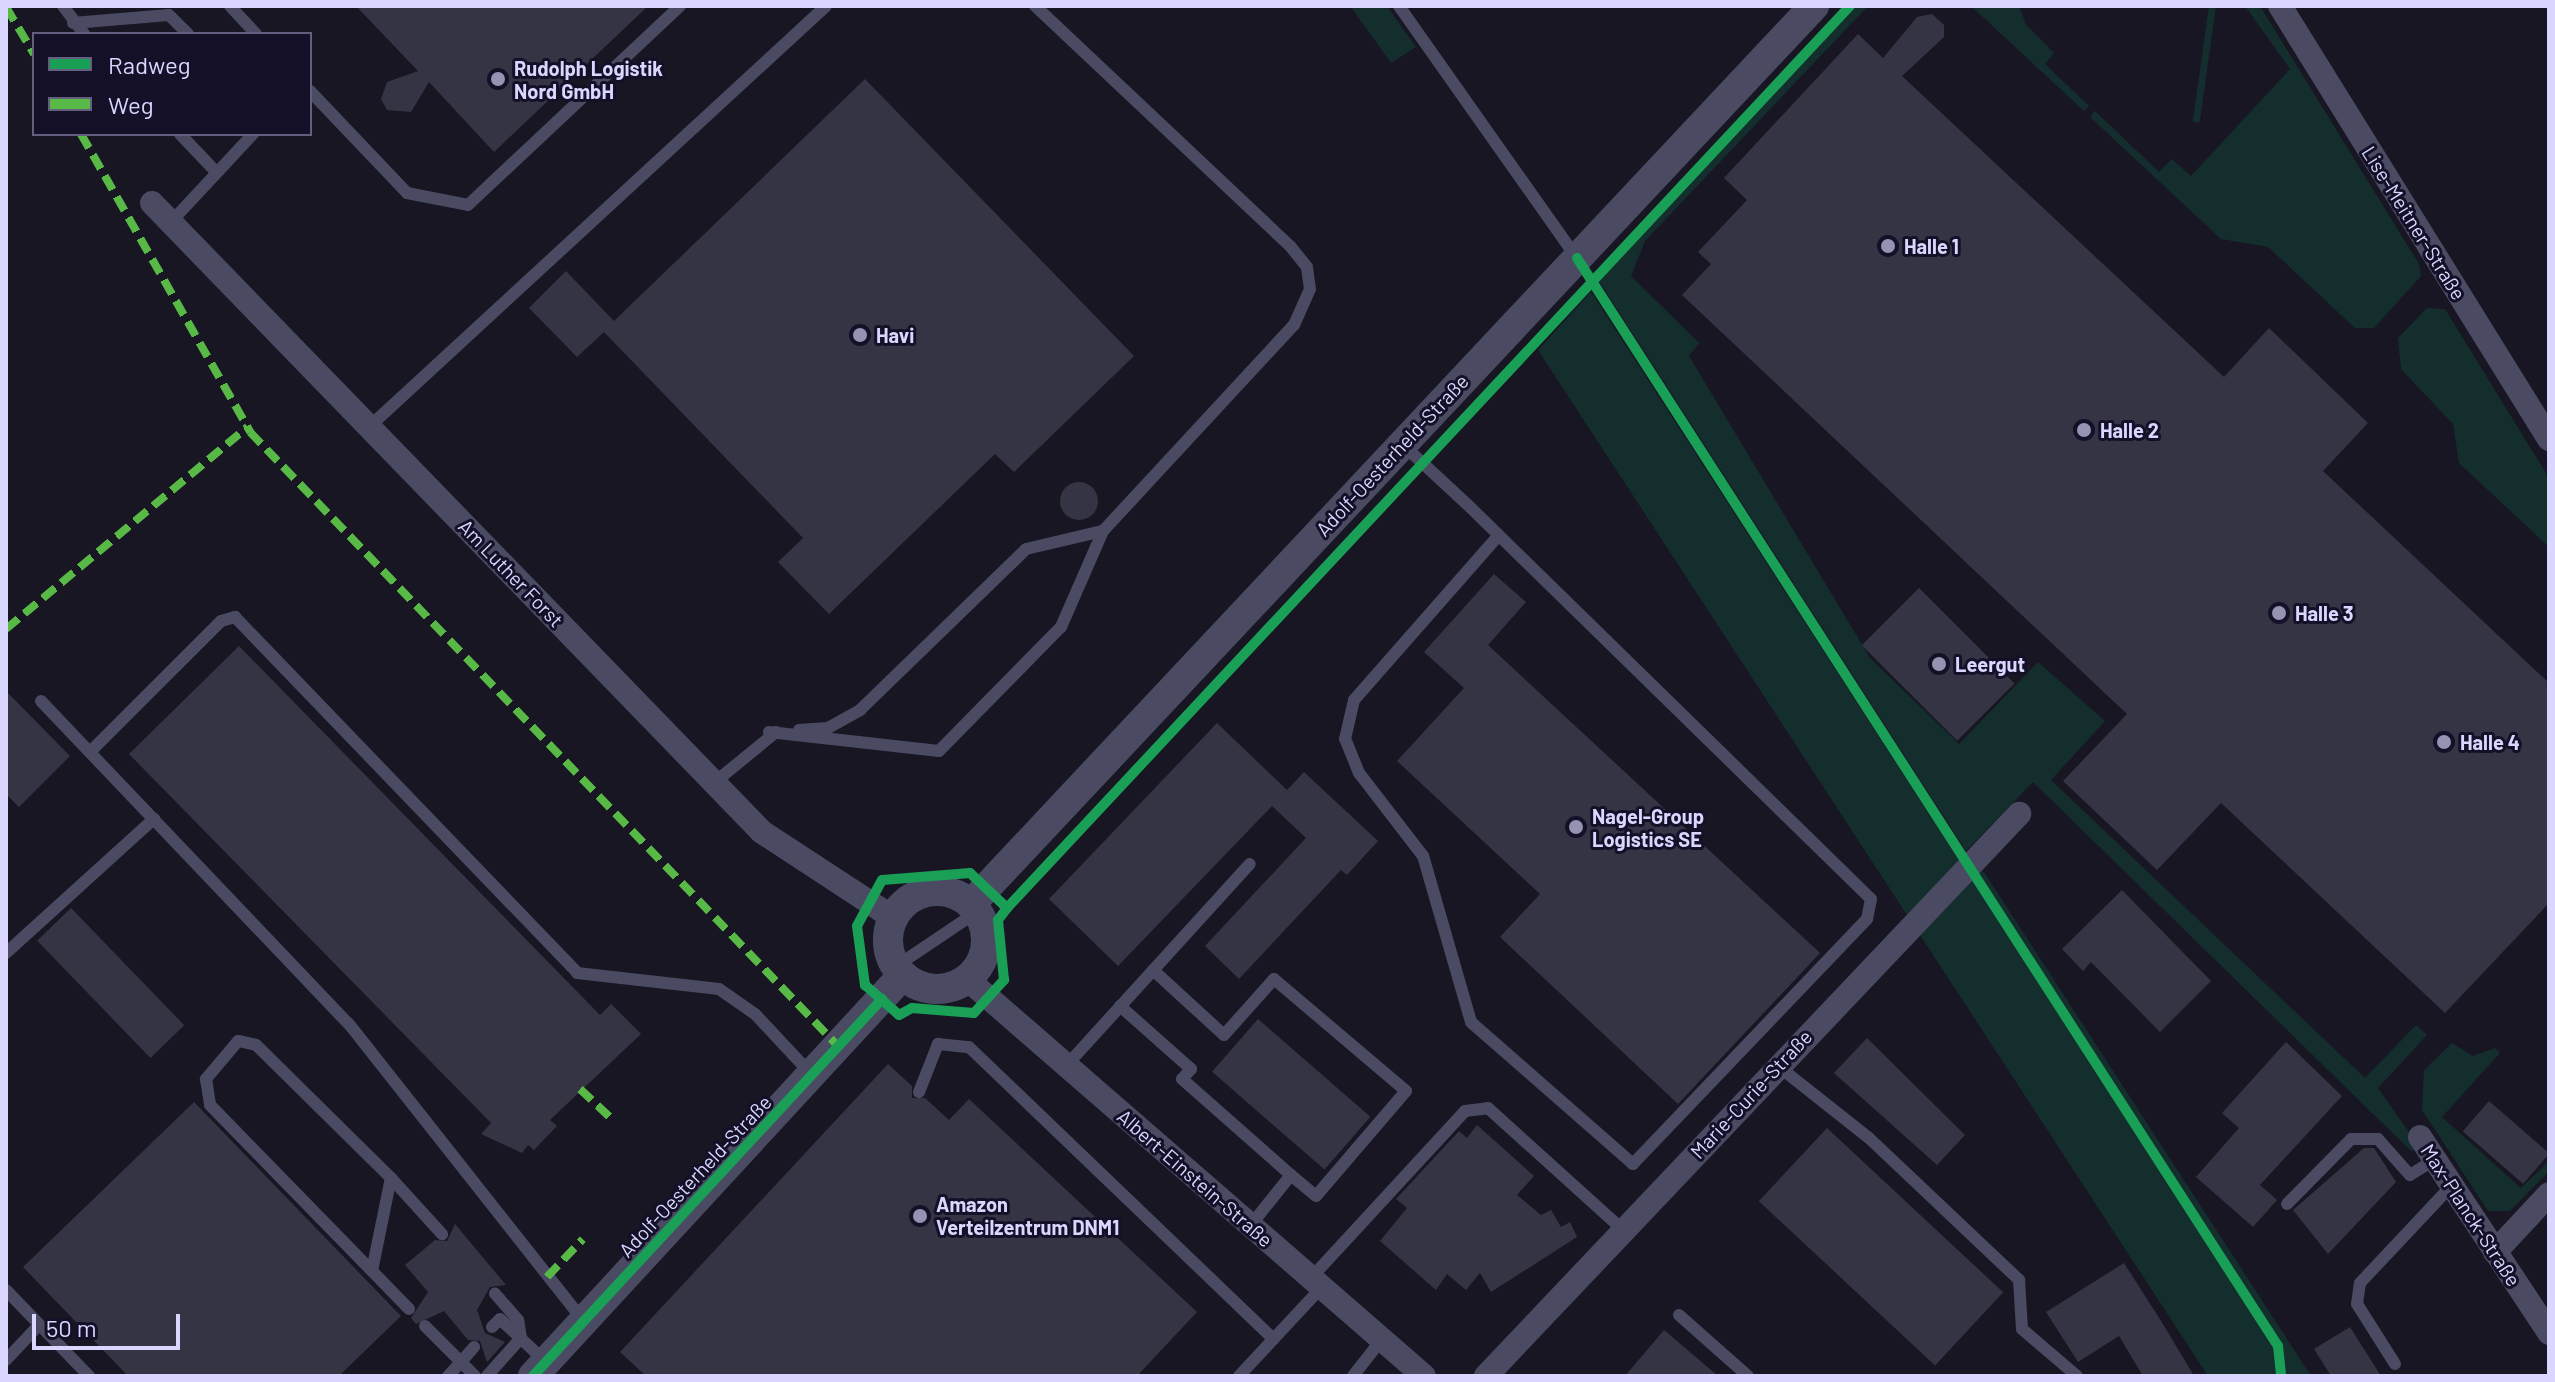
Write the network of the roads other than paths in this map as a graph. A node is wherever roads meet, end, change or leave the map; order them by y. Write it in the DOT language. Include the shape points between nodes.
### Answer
graph roads {
  1 [pos="63,6"];
  2 [pos="230,6"];
  3 [pos="680,6"];
  4 [pos="826,6"];
  5 [pos="1035,6"];
  6 [pos="1399,6"];
  7 [pos="1814,6"];
  8 [pos="2284,7"];
  9 [pos="73,23"];
  10 [pos="82,32"];
  11 [pos="186,32"];
  12 [pos="254,32"];
  13 [pos="312,93"];
  14 [pos="182,136"];
  15 [pos="251,136"];
  16 [pos="216,172"];
  17 [pos="152,203"];
  18 [pos="170,223"];
  19 [pos="1577,258"];
  20 [pos="2541,410"];
  21 [pos="369,427"];
  22 [pos="2549,439"];
  23 [pos="1402,444"];
  24 [pos="1103,531"];
  25 [pos="1498,536"];
  26 [pos="41,701"];
  27 [pos="769,732"];
  28 [pos="90,752"];
  29 [pos="715,782"];
  30 [pos="2019,814"];
  31 [pos="154,819"];
  32 [pos="1250,864"];
  33 [pos="974,908"];
  34 [pos="892,917"];
  35 [pos="6,953"];
  36 [pos="1153,970"];
  37 [pos="899,972"];
  38 [pos="967,979"];
  39 [pos="1120,1006"];
  40 [pos="1777,1065"];
  41 [pos="1066,1066"];
  42 [pos="812,1075"];
  43 [pos="919,1092"];
  44 [pos="2420,1137"];
  45 [pos="2434,1160"];
  46 [pos="1291,1175"];
  47 [pos="391,1178"];
  48 [pos="2451,1186"];
  49 [pos="2549,1194"];
  50 [pos="2287,1204"];
  51 [pos="1250,1226"];
  52 [pos="1623,1230"];
  53 [pos="442,1234"];
  54 [pos="2495,1252"];
  55 [pos="372,1271"];
  56 [pos="1316,1283"];
  57 [pos="6,1290"];
  58 [pos="495,1294"];
  59 [pos="409,1309"];
  60 [pos="1679,1315"];
  61 [pos="584,1322"];
  62 [pos="39,1325"];
  63 [pos="425,1326"];
  64 [pos="492,1327"];
  65 [pos="2549,1333"];
  66 [pos="521,1338"];
  67 [pos="1273,1339"];
  68 [pos="1382,1339"];
  69 [pos="474,1347"];
  70 [pos="6,1360"];
  71 [pos="461,1362"];
  72 [pos="2395,1364"];
  73 [pos="540,1369"];
  74 [pos="89,1376"];
  75 [pos="448,1376"];
  76 [pos="475,1376"];
  77 [pos="487,1376"];
  78 [pos="1239,1376"];
  79 [pos="1353,1376"];
  80 [pos="1424,1376"];
  81 [pos="1486,1376"];
  82 [pos="1748,1376"];
  83 [pos="2077,1376"];
  1 -- 9 [label="lane"];
  2 -- 12 [label="lane"];
  3 -- 13 [label="lane" via="468,205 407,193"];
  4 -- 21 [label="lane"];
  5 -- 24 [label="lane" via="1291,247 1307,267 1310,289 1294,325"];
  6 -- 19 [label="lane"];
  7 -- 19 [label="street, Adolf-Oesterheld-Straße"];
  8 -- 20 [label="street, Lise-Meitner-Straße"];
  9 -- 10 [label="lane"];
  9 -- 11 [label="lane" via="169,15"];
  14 -- 16 [label="lane"];
  15 -- 16 [label="lane"];
  16 -- 18 [label="lane"];
  17 -- 18 [label="street, Am Luther Forst"];
  18 -- 21 [label="street, Am Luther Forst"];
  19 -- 23 [label="street, Adolf-Oesterheld-Straße"];
  20 -- 22 [label="street, Lise-Meitner-Straße"];
  21 -- 29 [label="street, Am Luther Forst"];
  23 -- 25 [label="lane"];
  23 -- 33 [label="street, Adolf-Oesterheld-Straße"];
  24 -- 27 [label="lane" via="1026,549 860,710 828,728"];
  24 -- 27 [label="lane" via="1061,627 939,751"];
  25 -- 25 [label="lane" via="1354,700 1345,739 1359,773 1423,856 1471,1022 1633,1164 1867,919 1871,899"];
  26 -- 28 [label="lane"];
  27 -- 29 [label="lane"];
  28 -- 31 [label="lane"];
  28 -- 42 [label="lane" via="221,621 235,617 577,973 719,989 755,1014"];
  29 -- 34 [label="street, Am Luther Forst" via="800,862"];
  30 -- 40 [label="street, Marie-Curie-Straße"];
  31 -- 35 [label="lane"];
  31 -- 61 [label="lane" via="349,1024"];
  32 -- 36 [label="lane"];
  33 -- 34 [label="street" via="929,891"];
  33 -- 37 [label="lane"];
  33 -- 38 [label="street" via="986,939"];
  34 -- 37 [label="street" via="887,942"];
  36 -- 39 [label="lane"];
  36 -- 46 [label="lane" via="1224,1035 1274,979 1406,1091 1316,1196"];
  37 -- 38 [label="street" via="943,989"];
  37 -- 42 [label="street, Adolf-Oesterheld-Straße"];
  38 -- 41 [label="street, Albert-Einstein-Straße"];
  39 -- 41 [label="lane"];
  39 -- 46 [label="lane" via="1191,1069 1182,1079"];
  40 -- 52 [label="street, Marie-Curie-Straße"];
  40 -- 83 [label="lane" via="1869,1138 2019,1280 2022,1329"];
  41 -- 51 [label="street, Albert-Einstein-Straße"];
  42 -- 61 [label="street, Adolf-Oesterheld-Straße"];
  43 -- 67 [label="lane" via="938,1044 969,1047"];
  44 -- 45 [label="street, Max-Planck-Straße"];
  45 -- 48 [label="street, Max-Planck-Straße"];
  45 -- 50 [label="lane" via="2410,1175 2378,1139 2351,1139"];
  46 -- 51 [label="lane"];
  47 -- 53 [label="lane"];
  47 -- 55 [label="lane"];
  47 -- 55 [label="lane" via="256,1045 238,1041 206,1079 210,1105"];
  48 -- 54 [label="street, Max-Planck-Straße"];
  48 -- 72 [label="lane" via="2360,1283 2357,1304"];
  49 -- 54 [label="street"];
  51 -- 56 [label="street, Albert-Einstein-Straße"];
  52 -- 56 [label="lane" via="1513,1127 1488,1108 1476,1109 1449,1124"];
  52 -- 81 [label="street, Marie-Curie-Straße"];
  54 -- 65 [label="street, Max-Planck-Straße"];
  55 -- 59 [label="lane"];
  56 -- 67 [label="lane"];
  56 -- 68 [label="street, Albert-Einstein-Straße"];
  57 -- 62 [label="lane"];
  58 -- 66 [label="lane" via="518,1320"];
  60 -- 82 [label="lane"];
  61 -- 73 [label="street, Adolf-Oesterheld-Straße"];
  62 -- 70 [label="lane"];
  62 -- 74 [label="lane"];
  63 -- 71 [label="lane"];
  64 -- 66 [label="lane" via="500,1319"];
  66 -- 73 [label="lane"];
  66 -- 77 [label="lane"];
  67 -- 78 [label="lane"];
  68 -- 79 [label="lane"];
  68 -- 80 [label="street, Albert-Einstein-Straße"];
  69 -- 71 [label="lane"];
  71 -- 75 [label="lane"];
  71 -- 76 [label="lane"];
}
